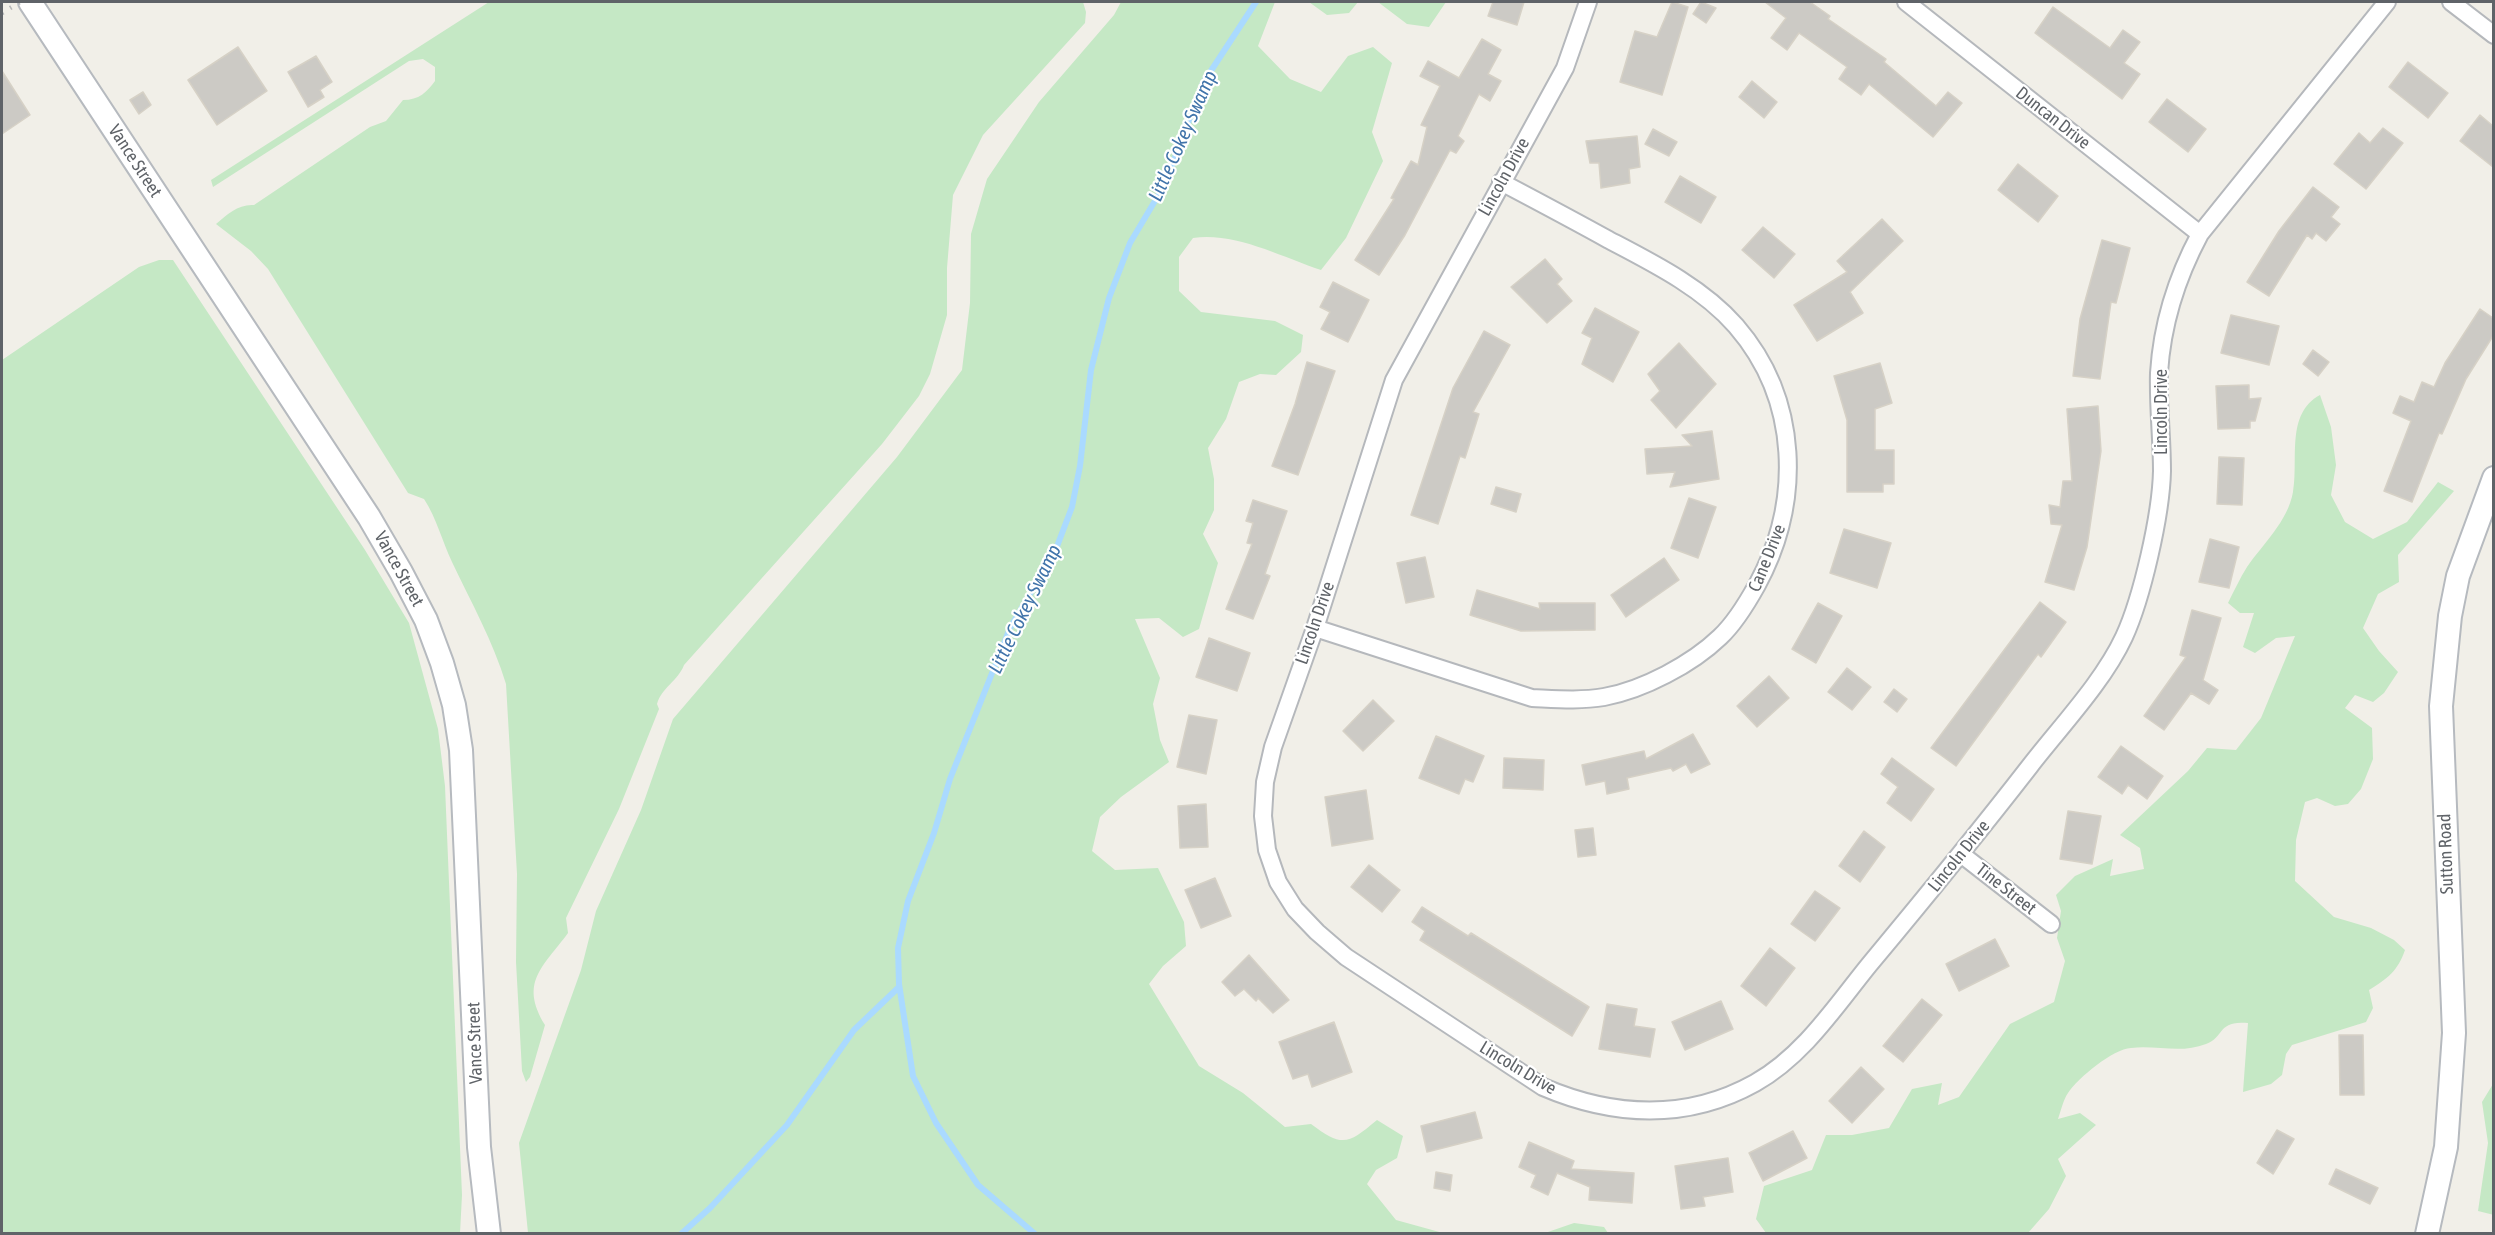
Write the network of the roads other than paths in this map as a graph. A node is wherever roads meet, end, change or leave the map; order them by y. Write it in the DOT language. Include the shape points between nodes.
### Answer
graph roads {
  1 [pos="30,2"];
  2 [pos="1588,2"];
  3 [pos="1906,2"];
  4 [pos="2387,2"];
  5 [pos="2451,2"];
  6 [pos="2493,35"];
  7 [pos="1501,182"];
  8 [pos="2200,234"];
  9 [pos="2493,478"];
  10 [pos="1315,628"];
  11 [pos="1961,854"];
  12 [pos="2052,924"];
  13 [pos="489,1233"];
  14 [pos="2427,1233"];
  1 -- 13 [label="street, Vance Street" via="369,517 426,620 454,705 461,750 479,1148"];
  2 -- 7 [label="street, Lincoln Drive" via="1565,69"];
  3 -- 8 [label="street, Duncan Drive"];
  4 -- 8 [label="street, Lincoln Drive"];
  5 -- 6 [label="street"];
  7 -- 10 [label="street, Lincoln Drive" via="1394,380"];
  7 -- 10 [label="street, Cane Drive" via="1659,266 1700,294 1736,326 1762,363 1779,405 1788,444 1789,487 1781,529 1767,567 1747,604 1720,637 1687,662 1644,684 1605,696 1532,698"];
  8 -- 11 [label="street, Lincoln Drive" via="2187,258 2164,333 2159,512 2124,637 2103,672"];
  9 -- 14 [label="street, Sutton Road" via="2458,576 2445,657 2441,706 2454,1033 2446,1147"];
  10 -- 11 [label="street, Lincoln Drive" via="1273,747 1265,782 1267,850 1278,882 1295,909 1346,957 1544,1087 1571,1099 1607,1108 1680,1108 1718,1099 1755,1083 1787,1061 1815,1032"];
  11 -- 12 [label="street, Tine Street"];
}
